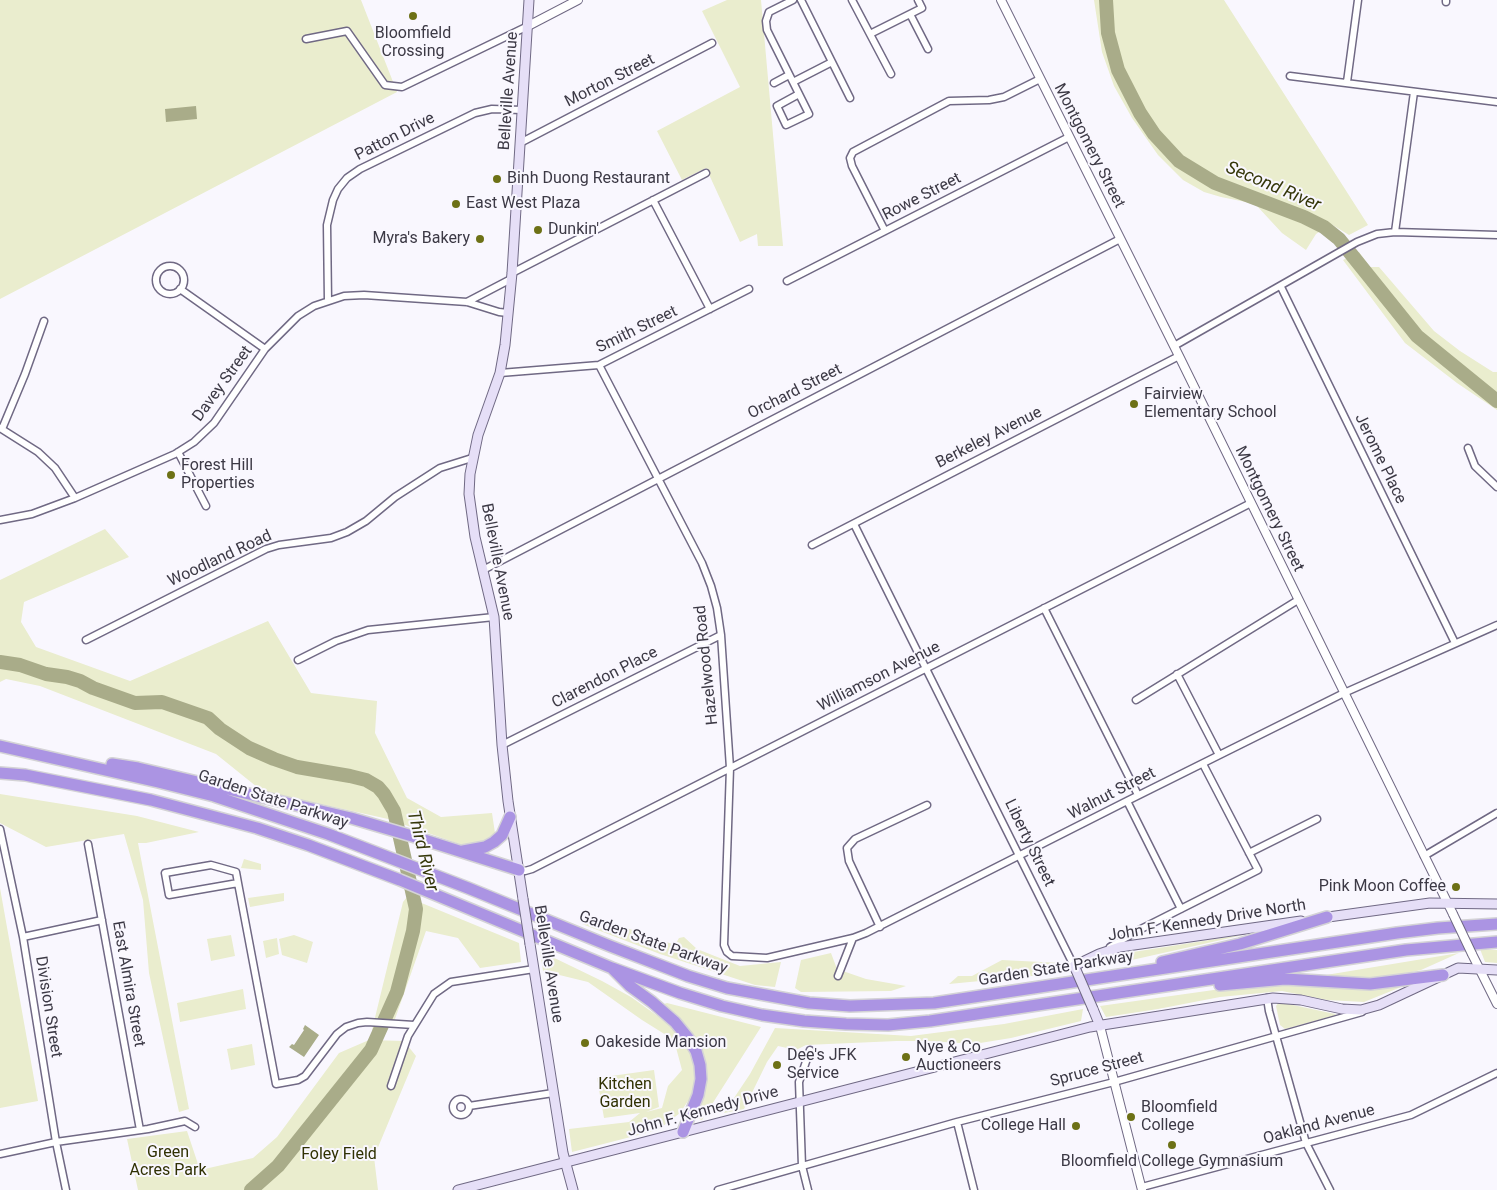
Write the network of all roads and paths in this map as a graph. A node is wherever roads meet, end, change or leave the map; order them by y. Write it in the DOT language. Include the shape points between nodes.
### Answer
graph roads {
  1 [pos="529,0"];
  2 [pos="578,0"];
  3 [pos="793,0"];
  4 [pos="801,0"];
  5 [pos="852,0"];
  6 [pos="918,0"];
  7 [pos="1000,0"];
  8 [pos="1358,0"];
  9 [pos="910,14"];
  10 [pos="528,26"];
  11 [pos="870,34"];
  12 [pos="306,38"];
  13 [pos="712,44"];
  14 [pos="928,49"];
  15 [pos="832,62"];
  16 [pos="891,74"];
  17 [pos="789,75"];
  18 [pos="1290,76"];
  19 [pos="1040,79"];
  20 [pos="792,82"];
  21 [pos="1347,82"];
  22 [pos="774,83"];
  23 [pos="1414,92"];
  24 [pos="799,94"];
  25 [pos="850,98"];
  26 [pos="1497,102"];
  27 [pos="522,110"];
  28 [pos="1069,137"];
  29 [pos="520,143"];
  30 [pos="706,173"];
  31 [pos="653,200"];
  32 [pos="885,231"];
  33 [pos="1395,232"];
  34 [pos="1497,235"];
  35 [pos="1120,239"];
  36 [pos="511,276"];
  37 [pos="788,281"];
  38 [pos="1280,287"];
  39 [pos="180,289"];
  40 [pos="750,289"];
  41 [pos="328,301"];
  42 [pos="467,302"];
  43 [pos="710,309"];
  44 [pos="508,313"];
  45 [pos="44,321"];
  46 [pos="1174,346"];
  47 [pos="265,349"];
  48 [pos="1178,356"];
  49 [pos="600,365"];
  50 [pos="500,373"];
  51 [pos="1,428"];
  52 [pos="1468,448"];
  53 [pos="178,452"];
  54 [pos="472,458"];
  55 [pos="659,478"];
  56 [pos="1497,487"];
  57 [pos="76,498"];
  58 [pos="1251,502"];
  59 [pos="206,506"];
  60 [pos="0,520"];
  61 [pos="854,524"];
  62 [pos="812,545"];
  63 [pos="483,570"];
  64 [pos="1298,600"];
  65 [pos="1044,608"];
  66 [pos="494,617"];
  67 [pos="1497,625"];
  68 [pos="721,635"];
  69 [pos="86,640"];
  70 [pos="1455,644"];
  71 [pos="298,660"];
  72 [pos="926,669"];
  73 [pos="1177,674"];
  74 [pos="1344,693"];
  75 [pos="1136,700"];
  76 [pos="502,745"];
  77 [pos="0,746"];
  78 [pos="27,751"];
  79 [pos="1219,755"];
  80 [pos="1203,764"];
  81 [pos="730,768"];
  82 [pos="0,773"];
  83 [pos="1138,795"];
  84 [pos="1127,801"];
  85 [pos="926,805"];
  86 [pos="1497,813"];
  87 [pos="510,817"];
  88 [pos="1317,819"];
  89 [pos="0,829"];
  90 [pos="88,844"];
  91 [pos="461,851"];
  92 [pos="1249,853"];
  93 [pos="1424,856"];
  94 [pos="1019,857"];
  95 [pos="519,870"];
  96 [pos="238,883"];
  97 [pos="1447,903"];
  98 [pos="1497,904"];
  99 [pos="1181,909"];
  100 [pos="1327,917"];
  101 [pos="102,920"];
  102 [pos="1497,924"];
  103 [pos="880,927"];
  104 [pos="22,937"];
  105 [pos="853,938"];
  106 [pos="1497,942"];
  107 [pos="1099,954"];
  108 [pos="732,956"];
  109 [pos="612,968"];
  110 [pos="1075,968"];
  111 [pos="1479,968"];
  112 [pos="534,969"];
  113 [pos="1497,970"];
  114 [pos="1443,975"];
  115 [pos="838,976"];
  116 [pos="1079,982"];
  117 [pos="1267,998"];
  118 [pos="1079,1000"];
  119 [pos="1497,1004"];
  120 [pos="1379,1005"];
  121 [pos="414,1025"];
  122 [pos="1100,1026"];
  123 [pos="1276,1036"];
  124 [pos="810,1050"];
  125 [pos="1497,1072"];
  126 [pos="1114,1082"];
  127 [pos="391,1086"];
  128 [pos="553,1093"];
  129 [pos="799,1103"];
  130 [pos="469,1106"];
  131 [pos="957,1122"];
  132 [pos="195,1127"];
  133 [pos="140,1130"];
  134 [pos="683,1132"];
  135 [pos="56,1142"];
  136 [pos="1306,1143"];
  137 [pos="0,1154"];
  138 [pos="565,1164"];
  139 [pos="802,1166"];
  140 [pos="1142,1189"];
  141 [pos="66,1190"];
  142 [pos="458,1190"];
  143 [pos="573,1190"];
  144 [pos="718,1190"];
  145 [pos="808,1190"];
  146 [pos="974,1190"];
  147 [pos="1330,1190"];
  1 -- 10 [label="main road, Belleville Avenue"];
  2 -- 10 [label="street"];
  3 -- 17 [label="street" via="769,12 766,21 767,30"];
  4 -- 15 [label="street"];
  5 -- 11 [label="street"];
  6 -- 9 [label="street" via="922,8"];
  7 -- 19 [label="street, Montgomery Street"];
  8 -- 21 [label="street"];
  9 -- 11 [label="street"];
  9 -- 14 [label="street"];
  10 -- 12 [label="street" via="402,87 385,85 347,31"];
  10 -- 27 [label="main road, Belleville Avenue"];
  11 -- 16 [label="street"];
  13 -- 29 [label="street, Morton Street"];
  15 -- 20 [label="street"];
  15 -- 25 [label="street"];
  17 -- 20 [label="street"];
  17 -- 22 [label="street"];
  18 -- 21 [label="street"];
  19 -- 28 [label="street, Montgomery Street"];
  19 -- 32 [label="street" via="1004,97 950,101 853,152 850,158 852,166"];
  20 -- 24 [label="street"];
  21 -- 23 [label="street"];
  23 -- 26 [label="street"];
  23 -- 33 [label="street"];
  24 -- 24 [label="street" via="809,114 786,125 776,106"];
  27 -- 29 [label="main road, Belleville Avenue"];
  27 -- 41 [label="street, Patton Drive" via="492,109 475,113 347,178 333,200 327,225"];
  28 -- 32 [label="street, Rowe Street"];
  28 -- 35 [label="street, Montgomery Street"];
  29 -- 36 [label="main road, Belleville Avenue"];
  30 -- 31 [label="street"];
  31 -- 36 [label="street"];
  31 -- 43 [label="street"];
  32 -- 37 [label="street, Rowe Street"];
  33 -- 34 [label="street"];
  33 -- 38 [label="street" via="1377,234 1357,242"];
  35 -- 46 [label="street, Montgomery Street"];
  35 -- 55 [label="street, Orchard Street"];
  36 -- 42 [label="street"];
  36 -- 44 [label="main road, Belleville Avenue"];
  38 -- 46 [label="street"];
  38 -- 70 [label="street, Jerome Place"];
  39 -- 39 [label="street" via="183,278 178,268 167,266 160,269 156,277 160,289 168,293"];
  39 -- 47 [label="street"];
  40 -- 43 [label="street, Smith Street"];
  41 -- 42 [label="street, Davey Street" via="364,295"];
  41 -- 47 [label="street, Davey Street" via="298,316"];
  42 -- 44 [label="street, Davey Street"];
  43 -- 49 [label="street, Smith Street"];
  44 -- 50 [label="main road, Belleville Avenue"];
  45 -- 51 [label="street"];
  46 -- 48 [label="street, Montgomery Street"];
  47 -- 53 [label="street, Davey Street" via="214,423"];
  48 -- 58 [label="street, Montgomery Street"];
  48 -- 61 [label="street, Berkeley Avenue"];
  49 -- 50 [label="street, Smith Street"];
  49 -- 55 [label="street, Hazelwood Road"];
  50 -- 54 [label="main road, Belleville Avenue"];
  51 -- 57 [label="street" via="38,452 55,468"];
  52 -- 56 [label="street" via="1475,466"];
  53 -- 57 [label="street, Davey Street"];
  53 -- 59 [label="street"];
  54 -- 63 [label="main road, Belleville Avenue" via="471,514"];
  54 -- 69 [label="street, Woodland Road" via="440,468 347,532 266,550"];
  55 -- 63 [label="street, Orchard Street"];
  55 -- 68 [label="street, Hazelwood Road" via="712,586"];
  57 -- 60 [label="street, Davey Street" via="32,514"];
  58 -- 64 [label="street, Montgomery Street"];
  58 -- 65 [label="street, Williamson Avenue"];
  61 -- 62 [label="street, Berkeley Avenue"];
  61 -- 72 [label="street, Liberty Street"];
  63 -- 66 [label="main road, Belleville Avenue"];
  64 -- 73 [label="street"];
  64 -- 74 [label="street, Montgomery Street"];
  65 -- 72 [label="street, Williamson Avenue"];
  65 -- 83 [label="street"];
  66 -- 71 [label="street" via="368,630 336,640"];
  66 -- 76 [label="main road, Belleville Avenue"];
  67 -- 70 [label="street, Walnut Street"];
  68 -- 76 [label="street, Clarendon Place"];
  68 -- 81 [label="street, Hazelwood Road"];
  70 -- 74 [label="street, Walnut Street"];
  72 -- 81 [label="street, Williamson Avenue"];
  72 -- 94 [label="street, Liberty Street"];
  73 -- 75 [label="street"];
  73 -- 79 [label="street"];
  74 -- 79 [label="street, Walnut Street"];
  74 -- 93 [label="street, Montgomery Street"];
  76 -- 87 [label="main road, Belleville Avenue"];
  77 -- 78 [label="highway, Garden State Parkway"];
  78 -- 91 [label="highway" via="138,768 386,828"];
  78 -- 116 [label="highway, Garden State Parkway" via="214,796 328,834 610,946 727,988 809,1003 850,1006 940,1002"];
  79 -- 80 [label="street, Walnut Street"];
  80 -- 83 [label="street, Walnut Street"];
  80 -- 92 [label="street"];
  81 -- 95 [label="street, Williamson Avenue" via="532,869"];
  81 -- 108 [label="street, Hazelwood Road" via="724,945"];
  82 -- 109 [label="highway, Garden State Parkway" via="96,789 202,813 308,845"];
  83 -- 84 [label="street, Walnut Street"];
  84 -- 94 [label="street, Walnut Street"];
  84 -- 99 [label="street"];
  85 -- 103 [label="street" via="855,839 847,848 849,861"];
  86 -- 93 [label="street"];
  87 -- 91 [label="highway" via="502,836 494,842"];
  87 -- 95 [label="main road, Belleville Avenue"];
  88 -- 92 [label="street"];
  89 -- 104 [label="street, Division Street"];
  90 -- 101 [label="street, East Almira Street"];
  91 -- 95 [label="highway"];
  92 -- 99 [label="street" via="1258,870"];
  93 -- 97 [label="street, Montgomery Street"];
  94 -- 103 [label="street, Walnut Street"];
  94 -- 110 [label="street, Liberty Street"];
  95 -- 112 [label="main road, Belleville Avenue, bridge"];
  96 -- 96 [label="street" via="169,895 165,873 211,865 236,872"];
  96 -- 121 [label="street" via="276,1084 306,1076 337,1034 346,1027 367,1022"];
  97 -- 98 [label="main road, John F. Kennedy Drive North"];
  97 -- 100 [label="main road, John F. Kennedy Drive North"];
  97 -- 111 [label="street, Montgomery Street, bridge"];
  99 -- 107 [label="street"];
  100 -- 107 [label="main road, John F. Kennedy Drive North" via="1127,946"];
  100 -- 116 [label="highway" via="1240,944"];
  101 -- 104 [label="street"];
  101 -- 133 [label="street, East Almira Street"];
  102 -- 116 [label="highway, Garden State Parkway" via="1397,933"];
  103 -- 105 [label="street, Walnut Street"];
  104 -- 135 [label="street, Division Street"];
  105 -- 108 [label="street, Walnut Street" via="767,958"];
  105 -- 115 [label="street"];
  106 -- 118 [label="highway, Garden State Parkway" via="1406,950"];
  107 -- 110 [label="main road, John F. Kennedy Drive North"];
  109 -- 118 [label="highway, Garden State Parkway" via="722,1006 762,1015 846,1024 930,1022"];
  109 -- 134 [label="highway" via="674,1022 696,1051 701,1079"];
  110 -- 122 [label="main road, Liberty Street, bridge"];
  111 -- 113 [label="main road, Spruce Street"];
  111 -- 114 [label="main road, Spruce Street" via="1458,968"];
  111 -- 119 [label="street, Montgomery Street"];
  112 -- 121 [label="street" via="451,982 434,994"];
  112 -- 128 [label="main road, Belleville Avenue"];
  114 -- 118 [label="highway" via="1370,984 1268,980"];
  114 -- 120 [label="main road, Spruce Street"];
  117 -- 120 [label="main road, John F. Kennedy Drive" via="1294,999 1348,1010"];
  117 -- 122 [label="main road, John F. Kennedy Drive"];
  117 -- 123 [label="street"];
  120 -- 123 [label="street, Spruce Street"];
  121 -- 127 [label="street"];
  122 -- 126 [label="street, Liberty Street"];
  122 -- 129 [label="main road, John F. Kennedy Drive"];
  123 -- 126 [label="street, Spruce Street"];
  123 -- 136 [label="street"];
  124 -- 129 [label="street" via="799,1082"];
  125 -- 136 [label="street, Oakland Avenue" via="1411,1115"];
  126 -- 131 [label="street, Spruce Street"];
  126 -- 140 [label="street, Liberty Street"];
  128 -- 130 [label="street"];
  128 -- 138 [label="main road, Belleville Avenue"];
  129 -- 134 [label="main road, John F. Kennedy Drive"];
  129 -- 139 [label="street"];
  131 -- 139 [label="street, Spruce Street"];
  131 -- 146 [label="street"];
  132 -- 133 [label="street" via="185,1121"];
  133 -- 135 [label="street"];
  134 -- 138 [label="main road, John F. Kennedy Drive"];
  135 -- 137 [label="street"];
  135 -- 141 [label="street, Division Street"];
  136 -- 140 [label="street, Oakland Avenue"];
  136 -- 147 [label="street"];
  138 -- 142 [label="main road, John F. Kennedy Drive"];
  138 -- 143 [label="main road, Belleville Avenue"];
  139 -- 144 [label="street, Spruce Street"];
  139 -- 145 [label="street"];
}
